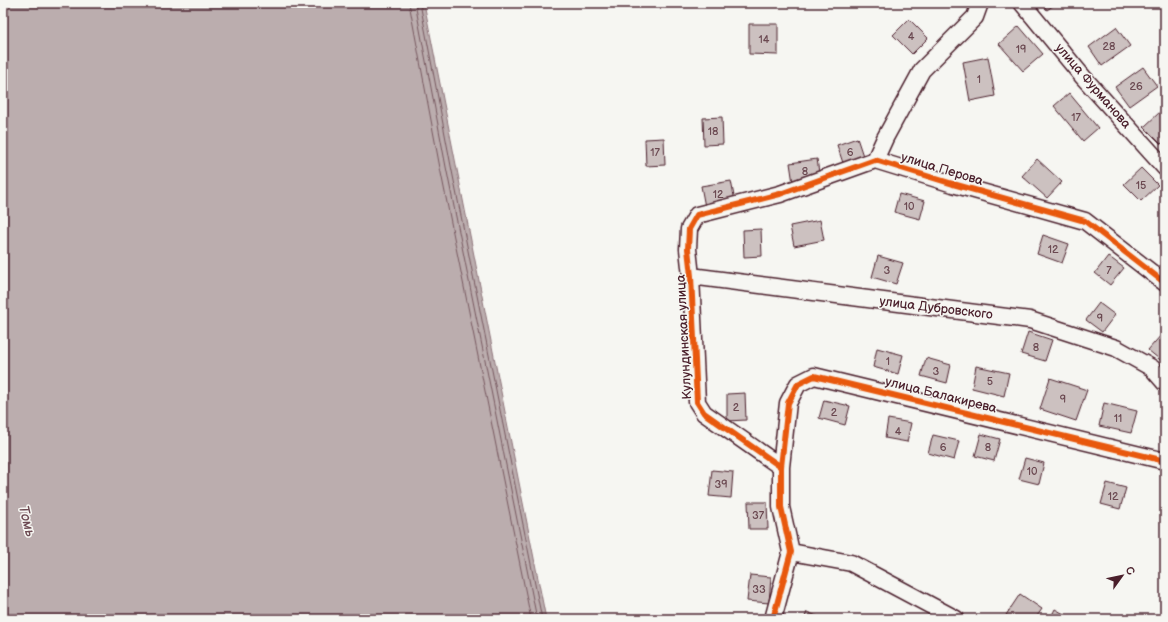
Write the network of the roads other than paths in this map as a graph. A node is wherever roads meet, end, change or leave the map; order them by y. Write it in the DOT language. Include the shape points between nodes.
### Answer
graph roads {
  1 [pos="980,3"];
  2 [pos="1022,3"];
  3 [pos="875,160"];
  4 [pos="1165,168"];
  5 [pos="692,276"];
  6 [pos="1165,283"];
  7 [pos="1165,383"];
  8 [pos="1165,461"];
  9 [pos="781,467"];
  10 [pos="791,552"];
  11 [pos="773,619"];
  12 [pos="956,619"];
  1 -- 3 [label="street" via="976,17 922,70"];
  2 -- 4 [label="street, улица Фурманова" via="1083,77"];
  3 -- 5 [label="street, Кулундинская улица" via="780,194 697,215 689,229 688,249"];
  3 -- 6 [label="street, улица Перова" via="1085,221"];
  5 -- 7 [label="street, улица Дубровского" via="1030,320 1116,348 1152,368"];
  5 -- 9 [label="street, Кулундинская улица" via="697,402 704,414"];
  8 -- 9 [label="street, улица Балакирева" via="814,376 798,384 788,403"];
  9 -- 10 [label="street, улица Балакирева" via="781,507"];
  10 -- 11 [label="street"];
  10 -- 12 [label="street" via="850,563"];
}
